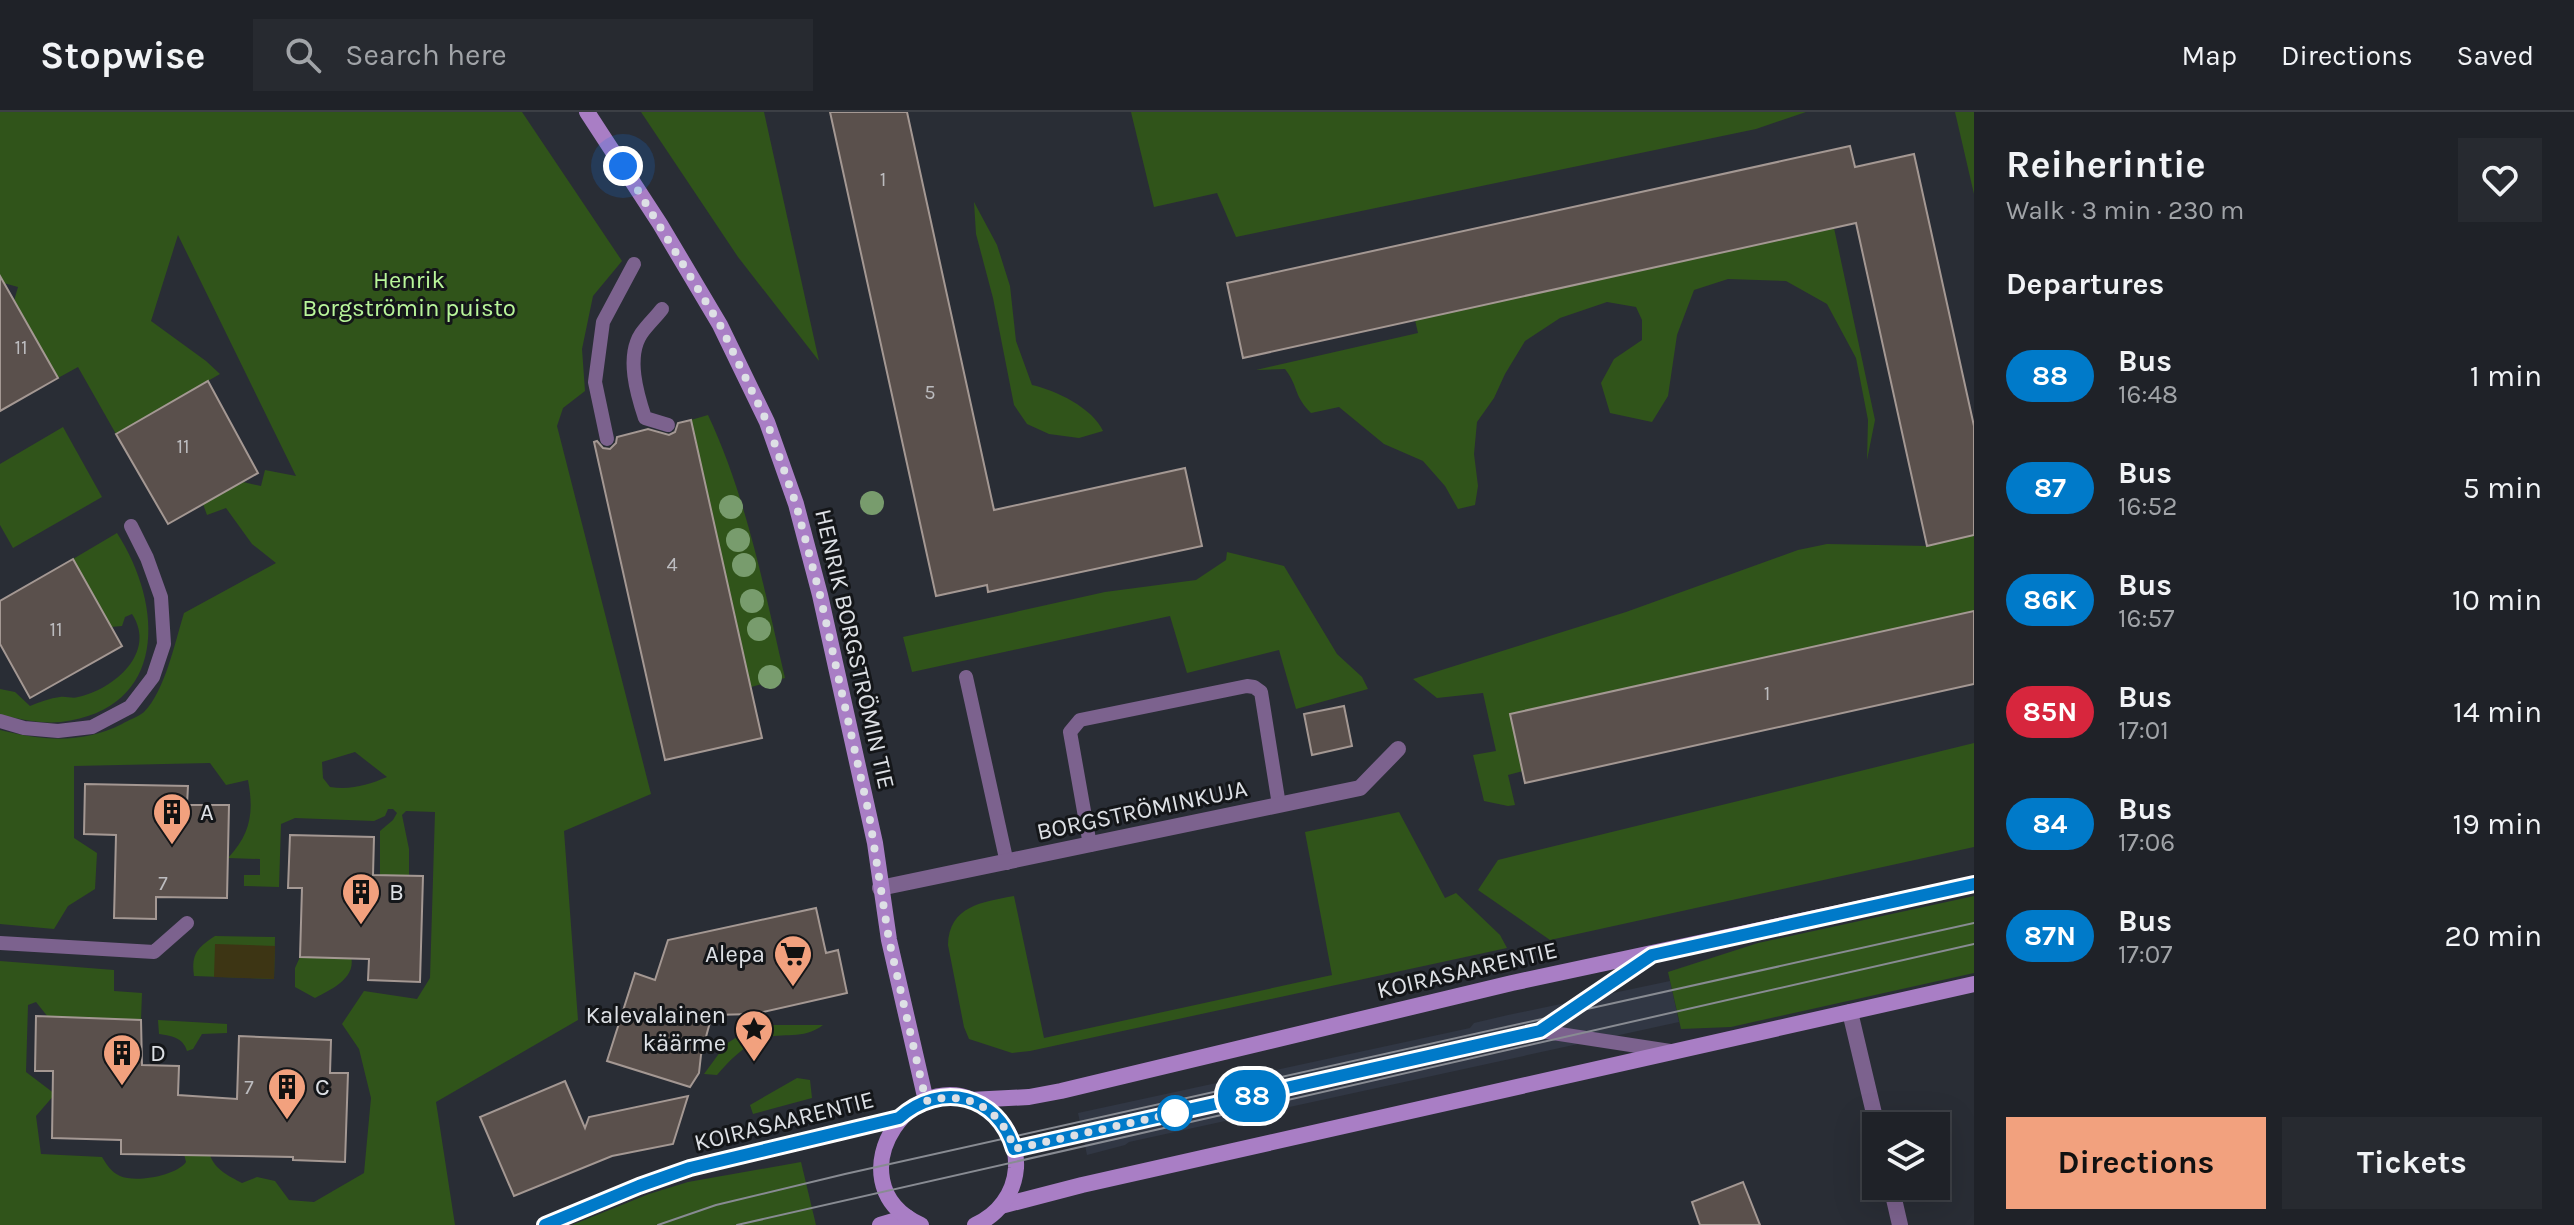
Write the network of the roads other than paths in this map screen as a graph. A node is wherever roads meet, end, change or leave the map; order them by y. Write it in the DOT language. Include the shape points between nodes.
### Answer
graph roads {
  1 [pos="587,112"];
  2 [pos="634,264"];
  3 [pos="662,309"];
  4 [pos="668,425"];
  5 [pos="607,439"];
  6 [pos="131,526"];
  7 [pos="966,677"];
  8 [pos="0,721"];
  9 [pos="1398,749"];
  10 [pos="1279,805"];
  11 [pos="1090,845"];
  12 [pos="1007,863"];
  13 [pos="1974,884"];
  14 [pos="880,888"];
  15 [pos="187,923"];
  16 [pos="0,943"];
  17 [pos="1652,955"];
  18 [pos="1974,984"];
  19 [pos="1850,1012"];
  20 [pos="1540,1031"];
  21 [pos="1677,1052"];
  22 [pos="970,1100"];
  23 [pos="926,1101"];
  24 [pos="1874,1112"];
  25 [pos="899,1118"];
  26 [pos="1014,1149"];
  27 [pos="1894,1200"];
  28 [pos="1001,1206"];
  29 [pos="914,1221"];
  30 [pos="545,1225"];
  31 [pos="880,1225"];
  32 [pos="975,1225"];
  33 [pos="1900,1225"];
  1 -- 14 [label="main road, HENRIK BORGSTRÖMIN TIE" via="720,325 767,422 820,595 875,843"];
  2 -- 5 [label="lane" via="603,322 595,382"];
  3 -- 4 [label="lane" via="639,337 636,391 645,418"];
  6 -- 8 [label="lane" via="161,597 164,644 153,677 130,707 92,727 58,731"];
  7 -- 12 [label="lane"];
  9 -- 10 [label="street, BORGSTRÖMINKUJA" via="1360,788"];
  10 -- 11 [label="street, BORGSTRÖMINKUJA"];
  10 -- 11 [label="lane" via="1261,692 1254,687 1080,720 1070,732"];
  11 -- 12 [label="street, BORGSTRÖMINKUJA"];
  12 -- 14 [label="street, BORGSTRÖMINKUJA"];
  13 -- 17 [label="main road, KOIRASAARENTIE"];
  14 -- 23 [label="main road, HENRIK BORGSTRÖMIN TIE"];
  15 -- 16 [label="lane" via="154,952"];
  17 -- 20 [label="lane"];
  17 -- 22 [label="main road, KOIRASAARENTIE" via="1512,983 1061,1091"];
  18 -- 19 [label="main road"];
  19 -- 21 [label="main road"];
  19 -- 24 [label="street"];
  20 -- 21 [label="lane"];
  20 -- 26 [label="lane"];
  21 -- 28 [label="main road"];
  22 -- 23 [label="main road, KOIRASAARENTIE"];
  22 -- 26 [label="main road" via="1001,1121"];
  23 -- 25 [label="main road"];
  25 -- 29 [label="main road" via="885,1140 881,1166 891,1200"];
  25 -- 30 [label="main road, KOIRASAARENTIE" via="690,1168"];
  26 -- 28 [label="main road" via="1015,1173"];
  27 -- 33 [label="street"];
  28 -- 32 [label="main road"];
  29 -- 31 [label="main road"];
}
